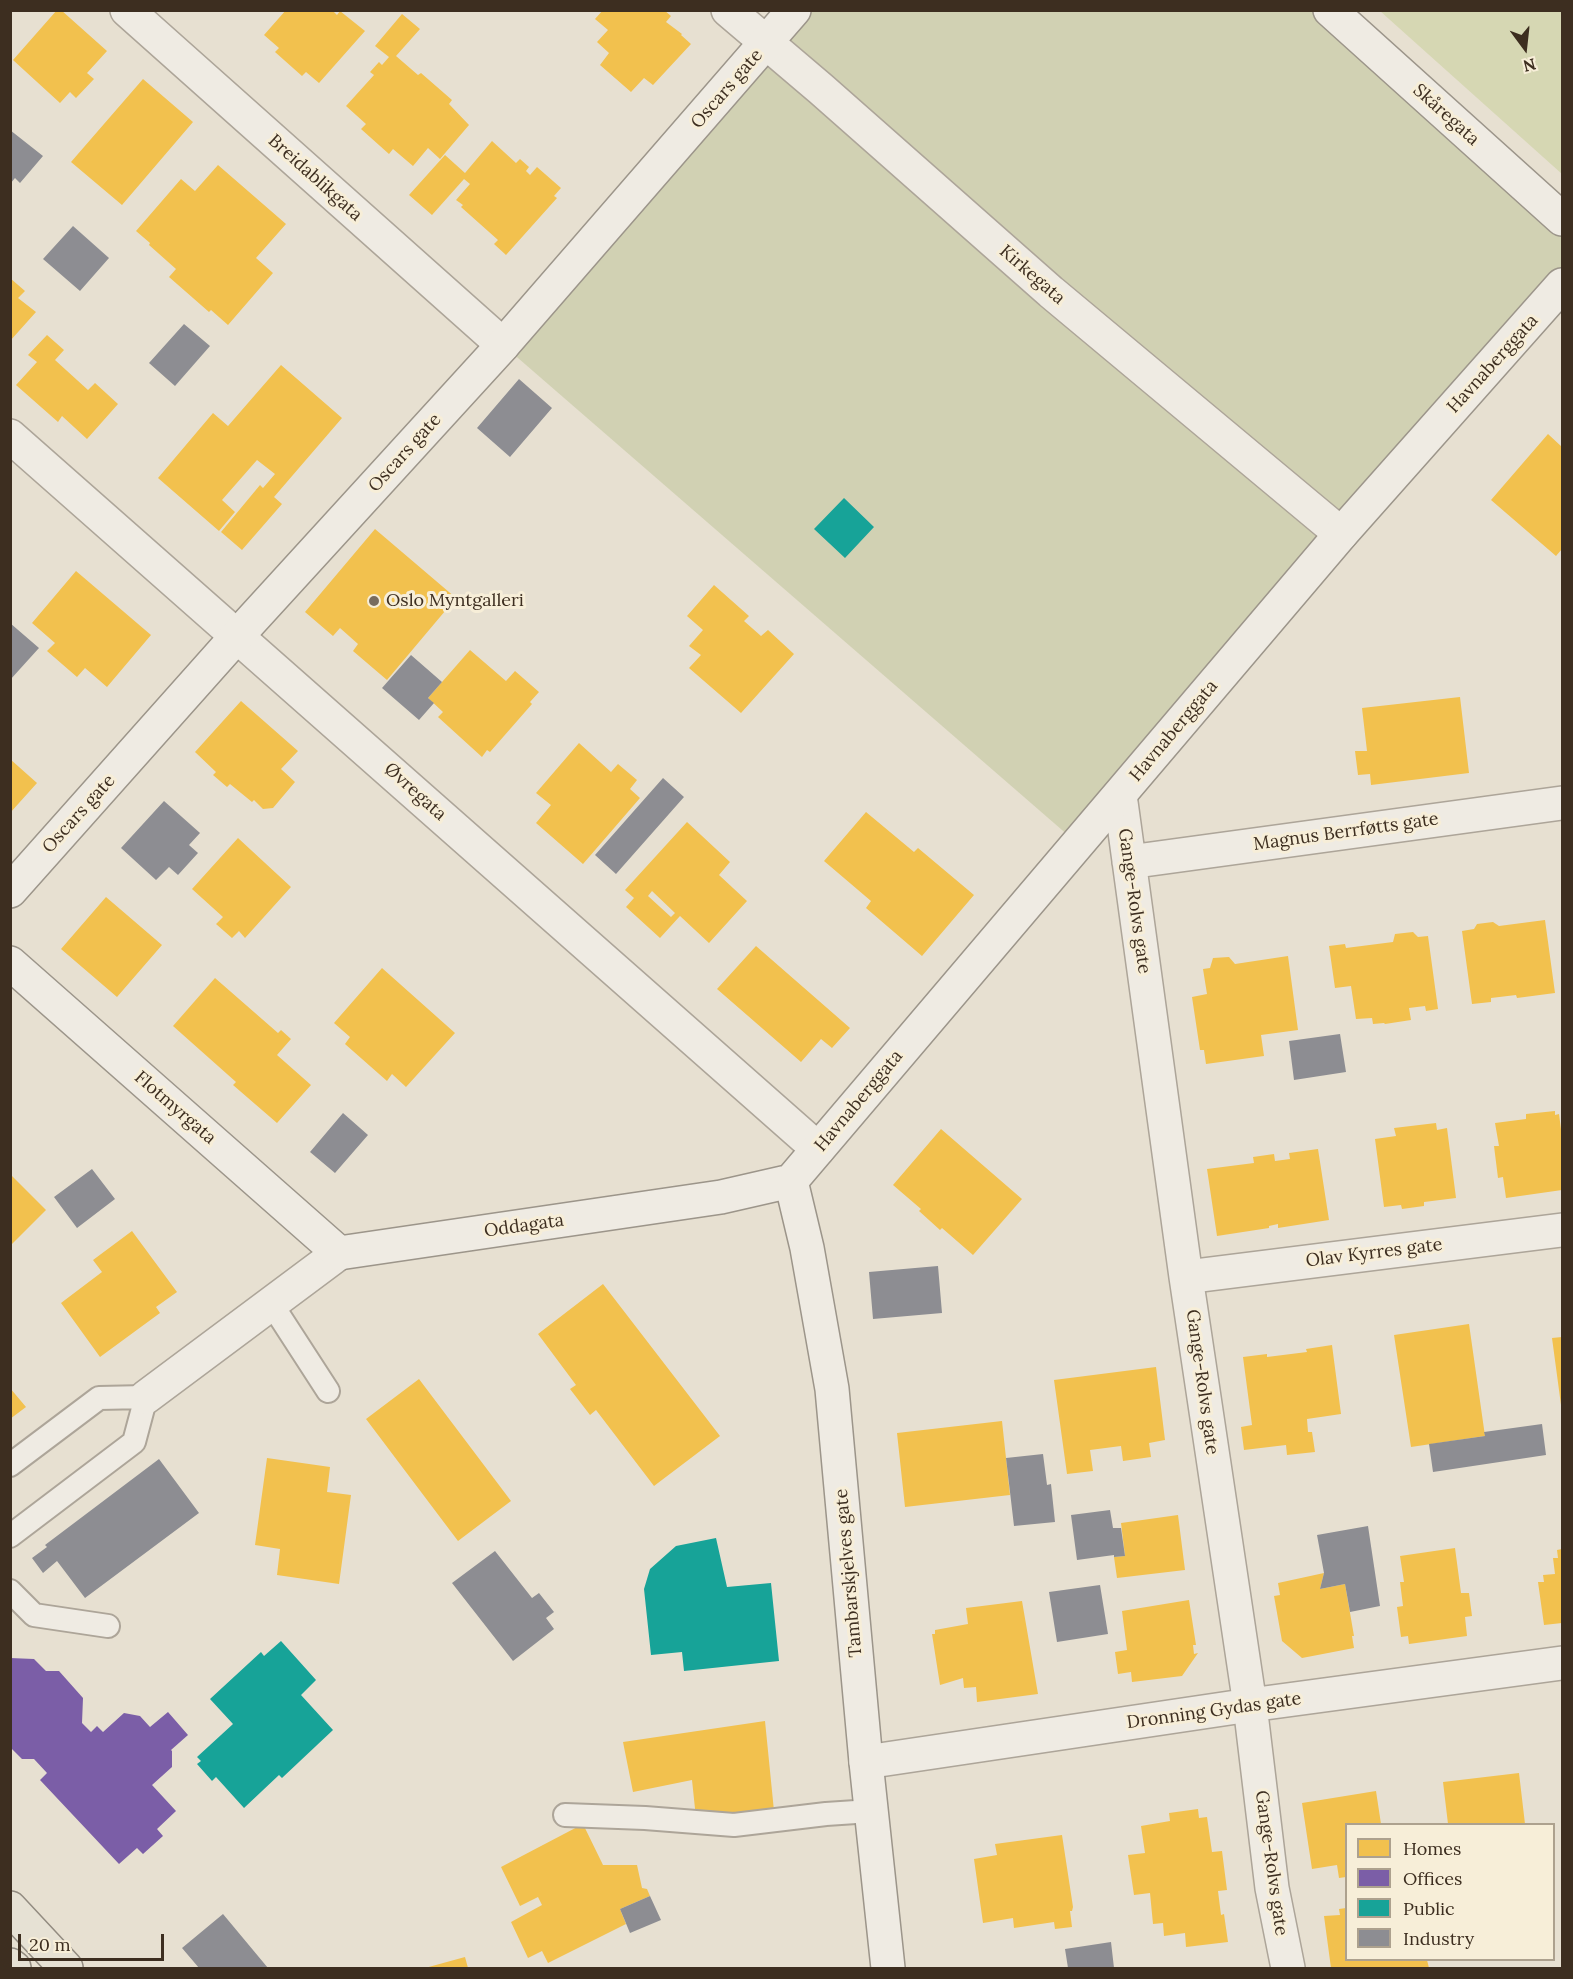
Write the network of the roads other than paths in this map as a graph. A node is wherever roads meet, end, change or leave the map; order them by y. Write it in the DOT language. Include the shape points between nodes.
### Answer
graph roads {
  1 [pos="128,10"];
  2 [pos="728,10"];
  3 [pos="794,10"];
  4 [pos="1330,10"];
  5 [pos="767,43"];
  6 [pos="1563,219"];
  7 [pos="1563,285"];
  8 [pos="503,345"];
  9 [pos="10,436"];
  10 [pos="1341,534"];
  11 [pos="238,635"];
  12 [pos="1120,795"];
  13 [pos="1563,803"];
  14 [pos="1129,862"];
  15 [pos="10,891"];
  16 [pos="10,963"];
  17 [pos="818,1149"];
  18 [pos="791,1181"];
  19 [pos="1563,1230"];
  20 [pos="339,1253"];
  21 [pos="1186,1277"];
  22 [pos="271,1302"];
  23 [pos="328,1391"];
  24 [pos="146,1397"];
  25 [pos="10,1465"];
  26 [pos="10,1536"];
  27 [pos="10,1591"];
  28 [pos="108,1626"];
  29 [pos="1563,1663"];
  30 [pos="1250,1705"];
  31 [pos="866,1762"];
  32 [pos="871,1811"];
  33 [pos="565,1815"];
  34 [pos="10,1908"];
  35 [pos="10,1965"];
  36 [pos="14,1968"];
  37 [pos="66,1968"];
  38 [pos="888,1968"];
  39 [pos="1288,1968"];
  1 -- 8 [label="street, Breidablikgata"];
  2 -- 5 [label="street, Kirkegata"];
  3 -- 5 [label="street, Oscars gate"];
  4 -- 6 [label="street, Skåregata"];
  5 -- 8 [label="street, Oscars gate"];
  5 -- 10 [label="street, Kirkegata" via="1051,292"];
  7 -- 10 [label="street, Havnaberggata"];
  8 -- 11 [label="street, Oscars gate"];
  9 -- 11 [label="street, Øvregata"];
  10 -- 12 [label="street, Havnaberggata"];
  11 -- 15 [label="street, Oscars gate"];
  11 -- 17 [label="street, Øvregata"];
  12 -- 14 [label="street, Gange-Rolvs gate"];
  12 -- 17 [label="street, Havnaberggata"];
  13 -- 14 [label="street, Magnus Berrføtts gate"];
  14 -- 21 [label="street, Gange-Rolvs gate"];
  16 -- 20 [label="street, Flotmyrgata"];
  17 -- 18 [label="street, Havnaberggata"];
  18 -- 20 [label="street, Oddagata" via="721,1197"];
  18 -- 31 [label="street, Tambarskjelves gate" via="832,1389"];
  19 -- 21 [label="street, Olav Kyrres gate"];
  20 -- 22 [label="street, Oddagata"];
  21 -- 30 [label="street, Gange-Rolvs gate"];
  22 -- 23 [label="lane"];
  22 -- 24 [label="street, Oddagata"];
  24 -- 25 [label="lane" via="99,1398"];
  24 -- 26 [label="lane" via="134,1442"];
  27 -- 28 [label="lane" via="34,1615"];
  29 -- 30 [label="street, Dronning Gydas gate"];
  30 -- 31 [label="street, Dronning Gydas gate"];
  30 -- 39 [label="street, Gange-Rolvs gate" via="1272,1888"];
  31 -- 32 [label="street, Tambarskjelves gate"];
  32 -- 33 [label="lane" via="734,1825"];
  32 -- 38 [label="street, Tambarskjelves gate"];
  34 -- 37 [label="main road"];
  35 -- 36 [label="main road"];
}
